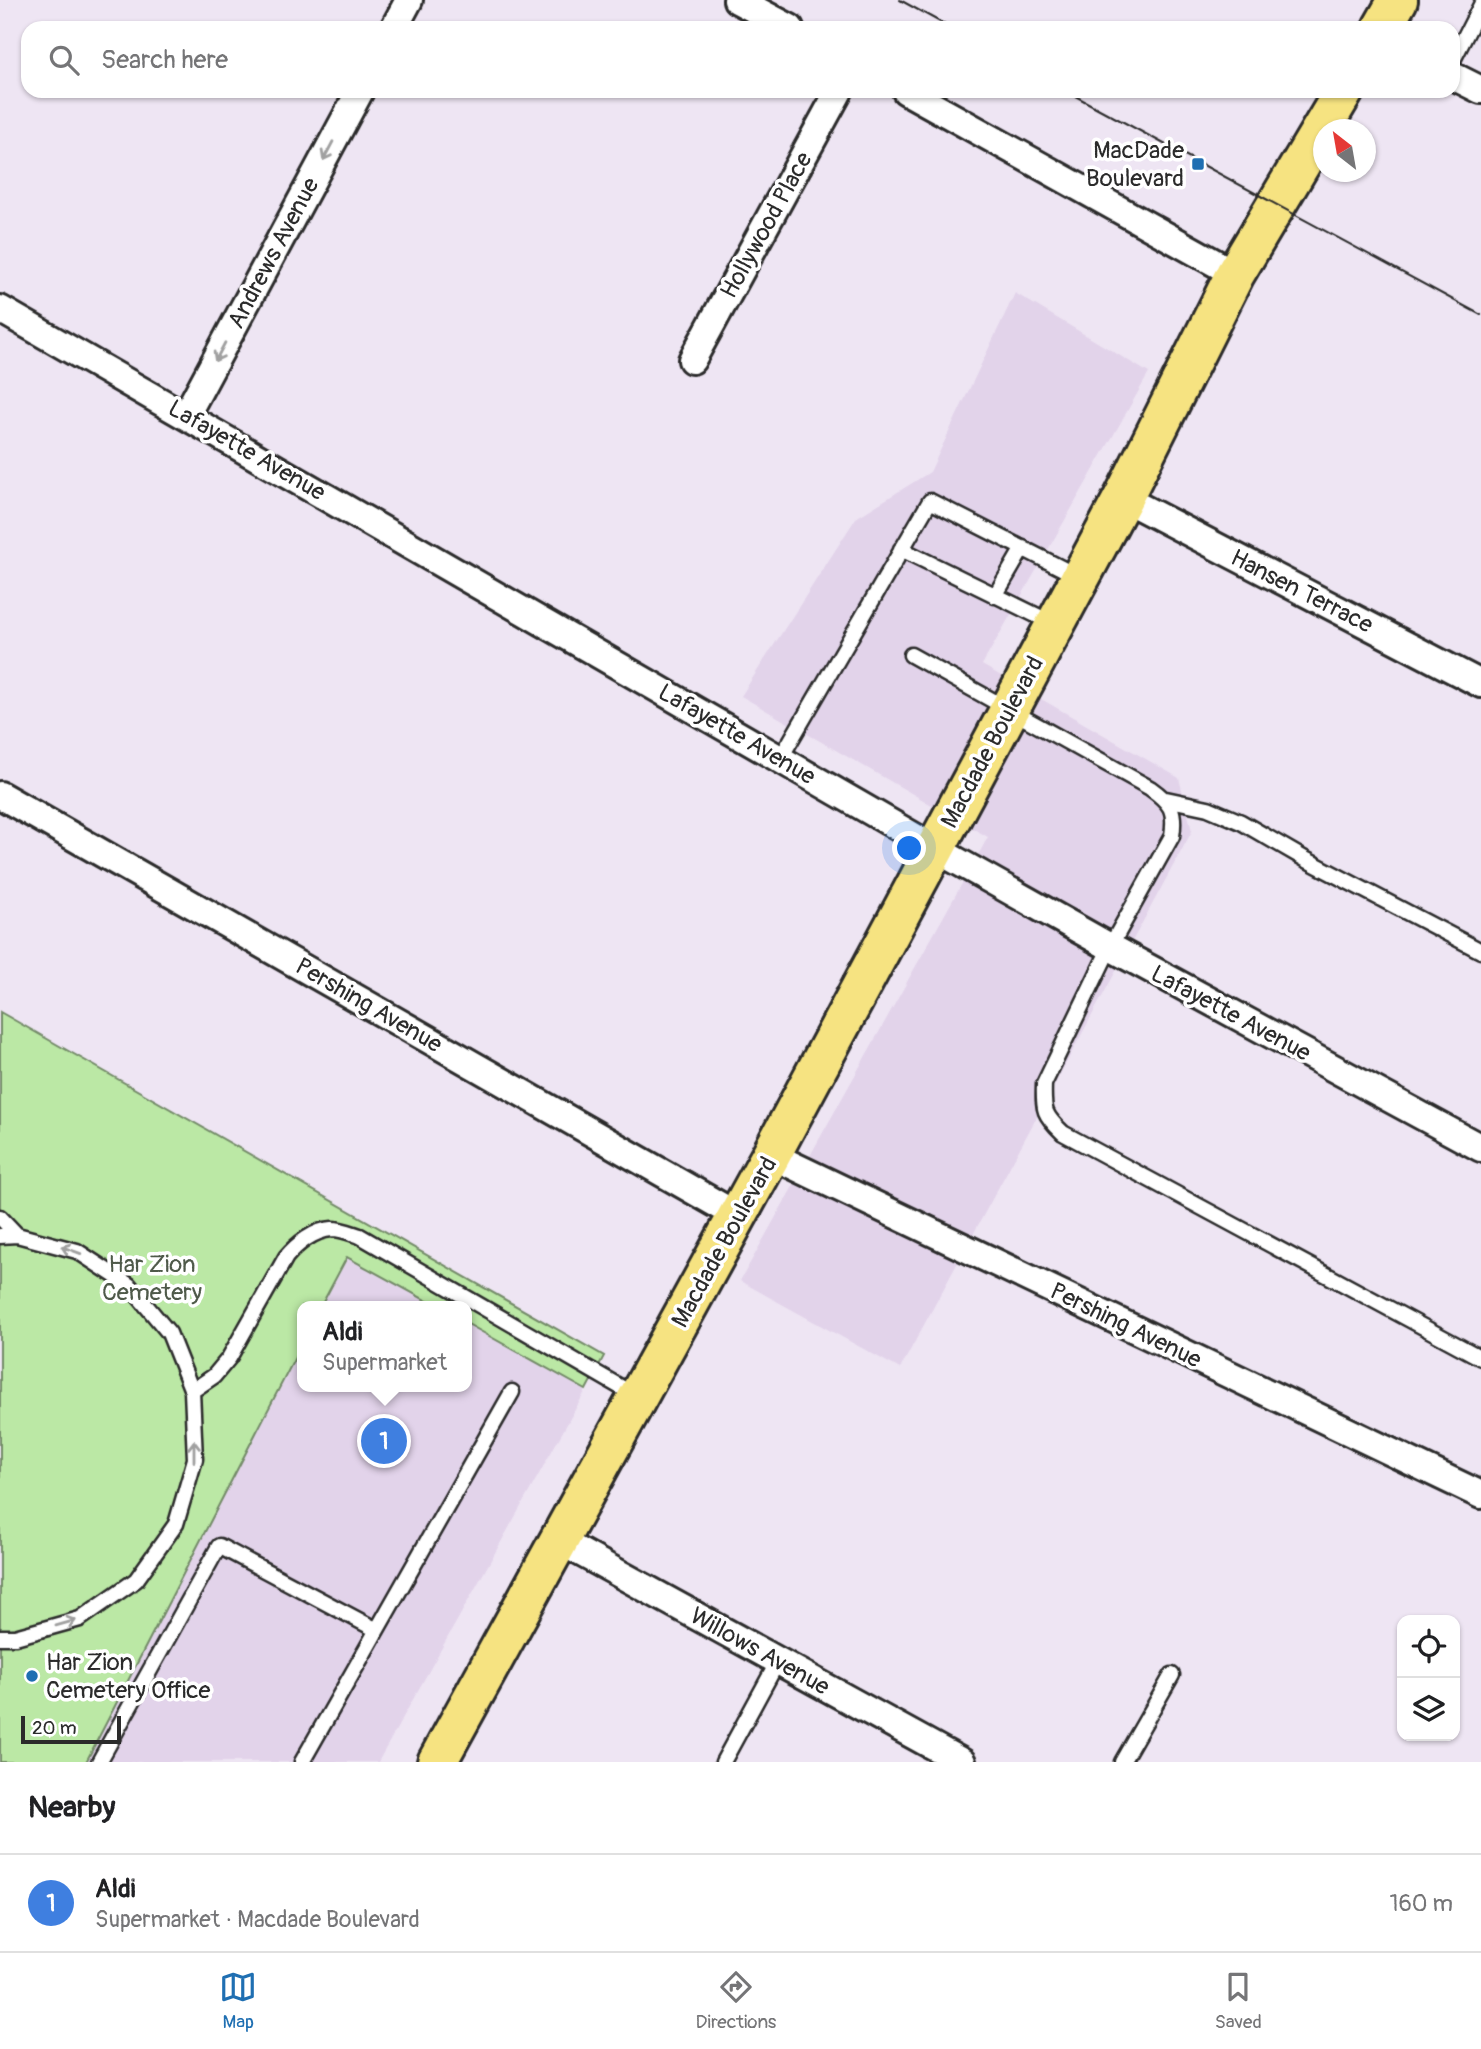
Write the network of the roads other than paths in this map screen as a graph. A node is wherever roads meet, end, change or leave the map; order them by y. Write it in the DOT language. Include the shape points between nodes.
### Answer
graph roads {
  1 [pos="409,0"];
  2 [pos="737,0"];
  3 [pos="1398,0"];
  4 [pos="1481,5"];
  5 [pos="398,21"];
  6 [pos="777,21"];
  7 [pos="1386,21"];
  8 [pos="1460,46"];
  9 [pos="1460,80"];
  10 [pos="1481,90"];
  11 [pos="356,98"];
  12 [pos="835,98"];
  13 [pos="919,98"];
  14 [pos="1340,98"];
  15 [pos="1235,274"];
  16 [pos="0,309"];
  17 [pos="692,360"];
  18 [pos="186,415"];
  19 [pos="1123,498"];
  20 [pos="1023,548"];
  21 [pos="901,549"];
  22 [pos="1080,578"];
  23 [pos="995,596"];
  24 [pos="1055,625"];
  25 [pos="911,655"];
  26 [pos="1481,684"];
  27 [pos="1009,709"];
  28 [pos="780,759"];
  29 [pos="0,795"];
  30 [pos="1166,799"];
  31 [pos="934,848"];
  32 [pos="1110,947"];
  33 [pos="1481,951"];
  34 [pos="1481,1148"];
  35 [pos="771,1155"];
  36 [pos="738,1216"];
  37 [pos="0,1217"];
  38 [pos="17,1235"];
  39 [pos="0,1236"];
  40 [pos="1481,1357"];
  41 [pos="192,1391"];
  42 [pos="512,1392"];
  43 [pos="638,1397"];
  44 [pos="1481,1495"];
  45 [pos="558,1541"];
  46 [pos="377,1630"];
  47 [pos="0,1637"];
  48 [pos="778,1661"];
  49 [pos="1172,1675"];
  50 [pos="99,1762"];
  51 [pos="302,1762"];
  52 [pos="437,1762"];
  53 [pos="723,1762"];
  54 [pos="962,1762"];
  55 [pos="1122,1762"];
  1 -- 5 [label="street"];
  2 -- 6 [label="street"];
  3 -- 7 [label="main road"];
  4 -- 8 [label="lane"];
  9 -- 10 [label="street"];
  11 -- 18 [label="street, Andrews Avenue, one-way"];
  12 -- 17 [label="street, Hollywood Place"];
  13 -- 15 [label="street"];
  14 -- 15 [label="main road, Macdade Boulevard"];
  15 -- 19 [label="main road, Macdade Boulevard"];
  16 -- 18 [label="street, Lafayette Avenue"];
  18 -- 28 [label="street, Lafayette Avenue"];
  19 -- 22 [label="main road, Macdade Boulevard"];
  19 -- 26 [label="street, Hansen Terrace"];
  20 -- 21 [label="lane" via="929,501"];
  20 -- 22 [label="lane"];
  20 -- 23 [label="lane"];
  21 -- 23 [label="lane"];
  21 -- 28 [label="lane"];
  22 -- 24 [label="main road, Macdade Boulevard"];
  23 -- 24 [label="lane"];
  24 -- 27 [label="main road, Macdade Boulevard"];
  25 -- 27 [label="lane"];
  27 -- 30 [label="lane"];
  27 -- 31 [label="main road, Macdade Boulevard"];
  28 -- 31 [label="street, Lafayette Avenue"];
  29 -- 36 [label="street, Pershing Avenue"];
  30 -- 32 [label="lane" via="1174,821 1172,836"];
  30 -- 33 [label="lane" via="1208,808 1241,822"];
  31 -- 32 [label="street, Lafayette Avenue"];
  31 -- 35 [label="main road, Macdade Boulevard"];
  32 -- 34 [label="street, Lafayette Avenue"];
  32 -- 40 [label="lane" via="1044,1084 1048,1118 1063,1133"];
  35 -- 36 [label="main road, Macdade Boulevard"];
  35 -- 44 [label="street, Pershing Avenue"];
  36 -- 43 [label="main road, Macdade Boulevard"];
  37 -- 38 [label="lane"];
  38 -- 39 [label="lane"];
  41 -- 38 [label="lane, one-way" via="169,1333 130,1285 77,1251"];
  41 -- 43 [label="lane" via="229,1358 294,1247 331,1229 360,1236"];
  47 -- 41 [label="lane, one-way" via="80,1619 136,1580 176,1524 195,1459"];
  42 -- 46 [label="lane"];
  43 -- 45 [label="main road, Macdade Boulevard"];
  45 -- 48 [label="street, Willows Avenue"];
  45 -- 52 [label="main road"];
  46 -- 50 [label="lane" via="219,1546"];
  46 -- 51 [label="lane"];
  48 -- 53 [label="lane"];
  48 -- 54 [label="street, Willows Avenue"];
  49 -- 55 [label="lane"];
}
